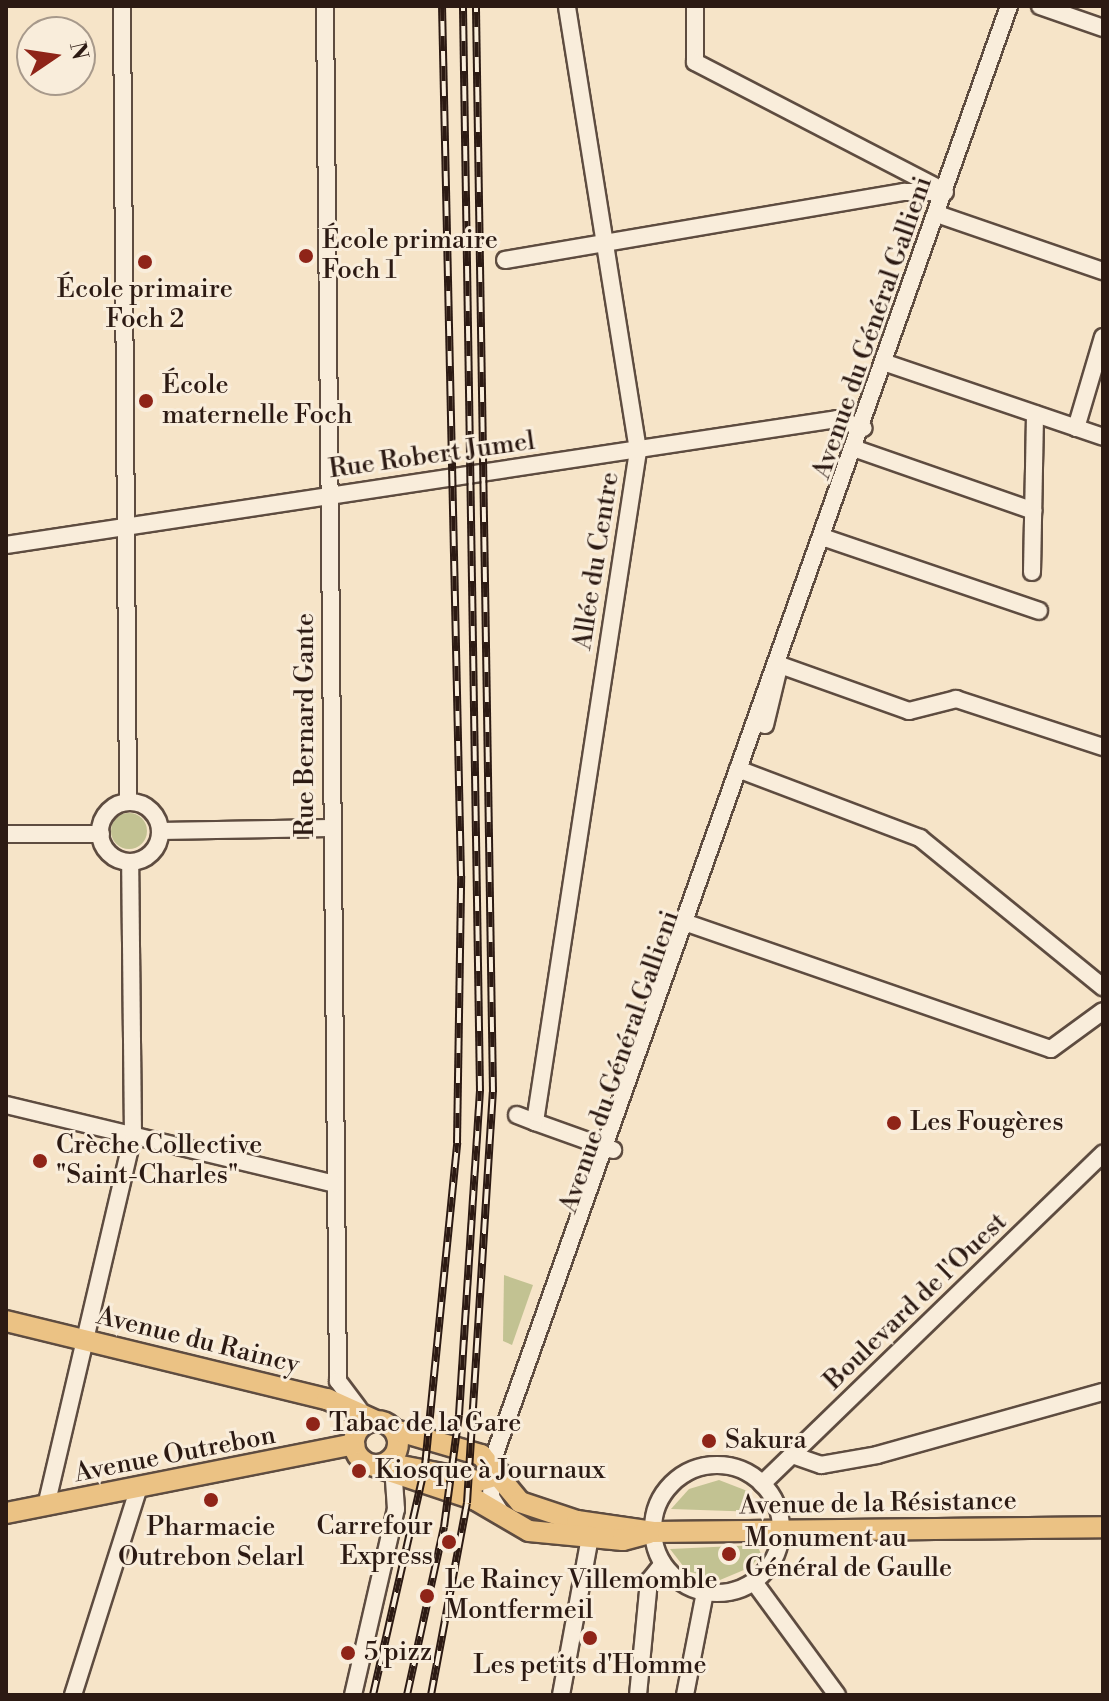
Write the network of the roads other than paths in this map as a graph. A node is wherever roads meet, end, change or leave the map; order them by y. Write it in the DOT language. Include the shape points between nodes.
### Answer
graph roads {
  1 [pos="122,6"];
  2 [pos="325,6"];
  3 [pos="695,6"];
  4 [pos="1009,6"];
  5 [pos="1040,6"];
  6 [pos="567,7"];
  7 [pos="1103,28"];
  8 [pos="945,192"];
  9 [pos="937,214"];
  10 [pos="606,243"];
  11 [pos="505,260"];
  12 [pos="1103,271"];
  13 [pos="1103,337"];
  14 [pos="886,363"];
  15 [pos="1035,414"];
  16 [pos="863,428"];
  17 [pos="1076,428"];
  18 [pos="1103,437"];
  19 [pos="856,449"];
  20 [pos="638,451"];
  21 [pos="328,493"];
  22 [pos="1034,511"];
  23 [pos="126,526"];
  24 [pos="825,538"];
  25 [pos="6,545"];
  26 [pos="1032,572"];
  27 [pos="1039,611"];
  28 [pos="780,665"];
  29 [pos="1103,747"];
  30 [pos="743,771"];
  31 [pos="128,802"];
  32 [pos="330,828"];
  33 [pos="160,831"];
  34 [pos="6,834"];
  35 [pos="101,834"];
  36 [pos="130,862"];
  37 [pos="689,924"];
  38 [pos="1103,987"];
  39 [pos="1103,1011"];
  40 [pos="6,1105"];
  41 [pos="517,1115"];
  42 [pos="535,1122"];
  43 [pos="133,1135"];
  44 [pos="610,1149"];
  45 [pos="1103,1154"];
  46 [pos="335,1184"];
  47 [pos="6,1321"];
  48 [pos="81,1339"];
  49 [pos="1103,1392"];
  50 [pos="383,1424"];
  51 [pos="354,1444"];
  52 [pos="795,1456"];
  53 [pos="384,1468"];
  54 [pos="494,1473"];
  55 [pos="762,1484"];
  56 [pos="138,1490"];
  57 [pos="46,1506"];
  58 [pos="6,1513"];
  59 [pos="501,1513"];
  60 [pos="533,1522"];
  61 [pos="1103,1527"];
  62 [pos="653,1532"];
  63 [pos="781,1532"];
  64 [pos="590,1537"];
  65 [pos="663,1564"];
  66 [pos="754,1582"];
  67 [pos="705,1592"];
  68 [pos="78,1694"];
  69 [pos="353,1695"];
  70 [pos="561,1695"];
  71 [pos="638,1695"];
  72 [pos="685,1695"];
  73 [pos="837,1695"];
  1 -- 23 [label="street"];
  2 -- 21 [label="street, Rue Bernard Gante"];
  3 -- 8 [label="street" via="695,62"];
  4 -- 8 [label="street, Avenue du Général Gallieni"];
  5 -- 7 [label="street"];
  6 -- 10 [label="street, Allée du Centre"];
  8 -- 9 [label="street, Avenue du Général Gallieni"];
  8 -- 10 [label="street" via="904,192"];
  9 -- 12 [label="street"];
  9 -- 14 [label="street, Avenue du Général Gallieni"];
  10 -- 11 [label="street"];
  10 -- 20 [label="street, Allée du Centre"];
  13 -- 17 [label="street"];
  14 -- 15 [label="street"];
  14 -- 16 [label="street, Avenue du Général Gallieni"];
  15 -- 17 [label="street"];
  15 -- 22 [label="street"];
  16 -- 19 [label="street, Avenue du Général Gallieni"];
  16 -- 20 [label="street, Rue Robert Jumel" via="837,419"];
  17 -- 18 [label="street"];
  19 -- 22 [label="street"];
  19 -- 24 [label="street, Avenue du Général Gallieni"];
  20 -- 21 [label="street, Rue Robert Jumel"];
  20 -- 42 [label="street, Allée du Centre"];
  21 -- 23 [label="street, Rue Robert Jumel"];
  21 -- 32 [label="street, Rue Bernard Gante"];
  22 -- 26 [label="street"];
  23 -- 25 [label="street, Rue Robert Jumel"];
  23 -- 31 [label="street"];
  24 -- 27 [label="street"];
  24 -- 28 [label="street, Avenue du Général Gallieni"];
  28 -- 29 [label="street" via="909,711 956,699"];
  28 -- 30 [label="street, Avenue du Général Gallieni"];
  30 -- 37 [label="street, Avenue du Général Gallieni"];
  30 -- 38 [label="street" via="920,838"];
  31 -- 33 [label="street" via="154,813"];
  31 -- 35 [label="street" via="105,816"];
  32 -- 33 [label="street"];
  32 -- 46 [label="street, Rue Bernard Gante"];
  33 -- 36 [label="street" via="148,856"];
  34 -- 35 [label="street"];
  35 -- 36 [label="street" via="107,850"];
  36 -- 43 [label="street"];
  37 -- 39 [label="street" via="1051,1049"];
  37 -- 44 [label="street, Avenue du Général Gallieni"];
  40 -- 43 [label="street"];
  41 -- 42 [label="street"];
  42 -- 44 [label="street"];
  43 -- 46 [label="street"];
  43 -- 48 [label="street"];
  44 -- 54 [label="street, Avenue du Général Gallieni"];
  45 -- 52 [label="street, Boulevard de l'Ouest"];
  46 -- 50 [label="street, Rue Bernard Gante" via="339,1389"];
  47 -- 48 [label="main road, Avenue du Raincy"];
  48 -- 50 [label="main road, Avenue du Raincy" via="327,1399"];
  48 -- 57 [label="street"];
  49 -- 52 [label="street" via="877,1455 821,1465"];
  50 -- 51 [label="main road" via="357,1431"];
  50 -- 53 [label="main road" via="397,1452"];
  50 -- 54 [label="main road, Avenue du Raincy"];
  51 -- 53 [label="main road"];
  51 -- 56 [label="main road, Avenue Outrebon"];
  52 -- 55 [label="street, Boulevard de l'Ouest"];
  53 -- 54 [label="main road"];
  53 -- 59 [label="main road"];
  53 -- 69 [label="street" via="396,1509"];
  54 -- 59 [label="street"];
  54 -- 60 [label="main road"];
  55 -- 62 [label="street" via="729,1466 691,1470 662,1495"];
  55 -- 63 [label="street"];
  56 -- 57 [label="main road, Avenue Outrebon"];
  56 -- 68 [label="street"];
  57 -- 58 [label="main road, Avenue Outrebon"];
  59 -- 60 [label="main road"];
  60 -- 62 [label="main road, Avenue de la Résistance"];
  60 -- 64 [label="main road, Avenue de la Résistance"];
  61 -- 63 [label="main road, Avenue de la Résistance"];
  62 -- 63 [label="main road, Avenue de la Résistance"];
  62 -- 64 [label="main road, Avenue de la Résistance"];
  62 -- 65 [label="street"];
  63 -- 66 [label="street" via="773,1560"];
  64 -- 70 [label="street"];
  65 -- 67 [label="street"];
  65 -- 71 [label="street" via="649,1581"];
  66 -- 67 [label="street"];
  66 -- 73 [label="street"];
  67 -- 72 [label="street"];
}
